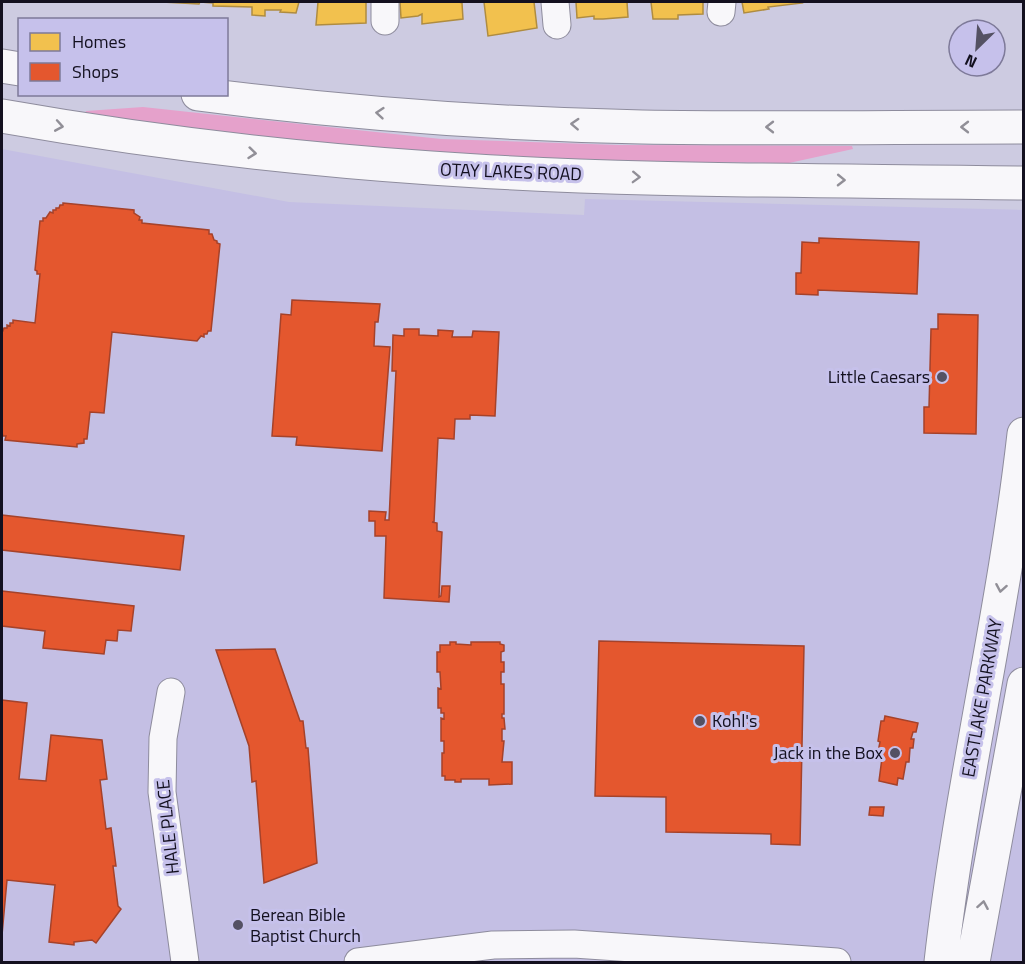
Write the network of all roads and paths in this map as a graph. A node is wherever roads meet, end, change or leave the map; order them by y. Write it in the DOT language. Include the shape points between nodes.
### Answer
graph roads {
  1 [pos="2,66"];
  2 [pos="18,69"];
  3 [pos="213,96"];
  4 [pos="2,116"];
  5 [pos="1023,127"];
  6 [pos="1023,183"];
  7 [pos="1023,434"];
  8 [pos="1023,684"];
  9 [pos="171,692"];
  10 [pos="665,956"];
  11 [pos="185,963"];
  12 [pos="358,963"];
  13 [pos="837,963"];
  14 [pos="941,963"];
  15 [pos="973,963"];
  1 -- 2 [label="main road"];
  5 -- 3 [label="main road, one-way" via="629,126 442,118"];
  4 -- 6 [label="main road, OTAY LAKES ROAD, one-way" via="254,153 433,168 637,177"];
  7 -- 14 [label="main road, EASTLAKE PARKWAY, one-way" via="1016,506 950,888"];
  15 -- 8 [label="main road, one-way"];
  9 -- 11 [label="street, HALE PLACE" via="163,738 162,792"];
  10 -- 12 [label="street" via="574,944 493,945"];
  10 -- 13 [label="street"];
}
